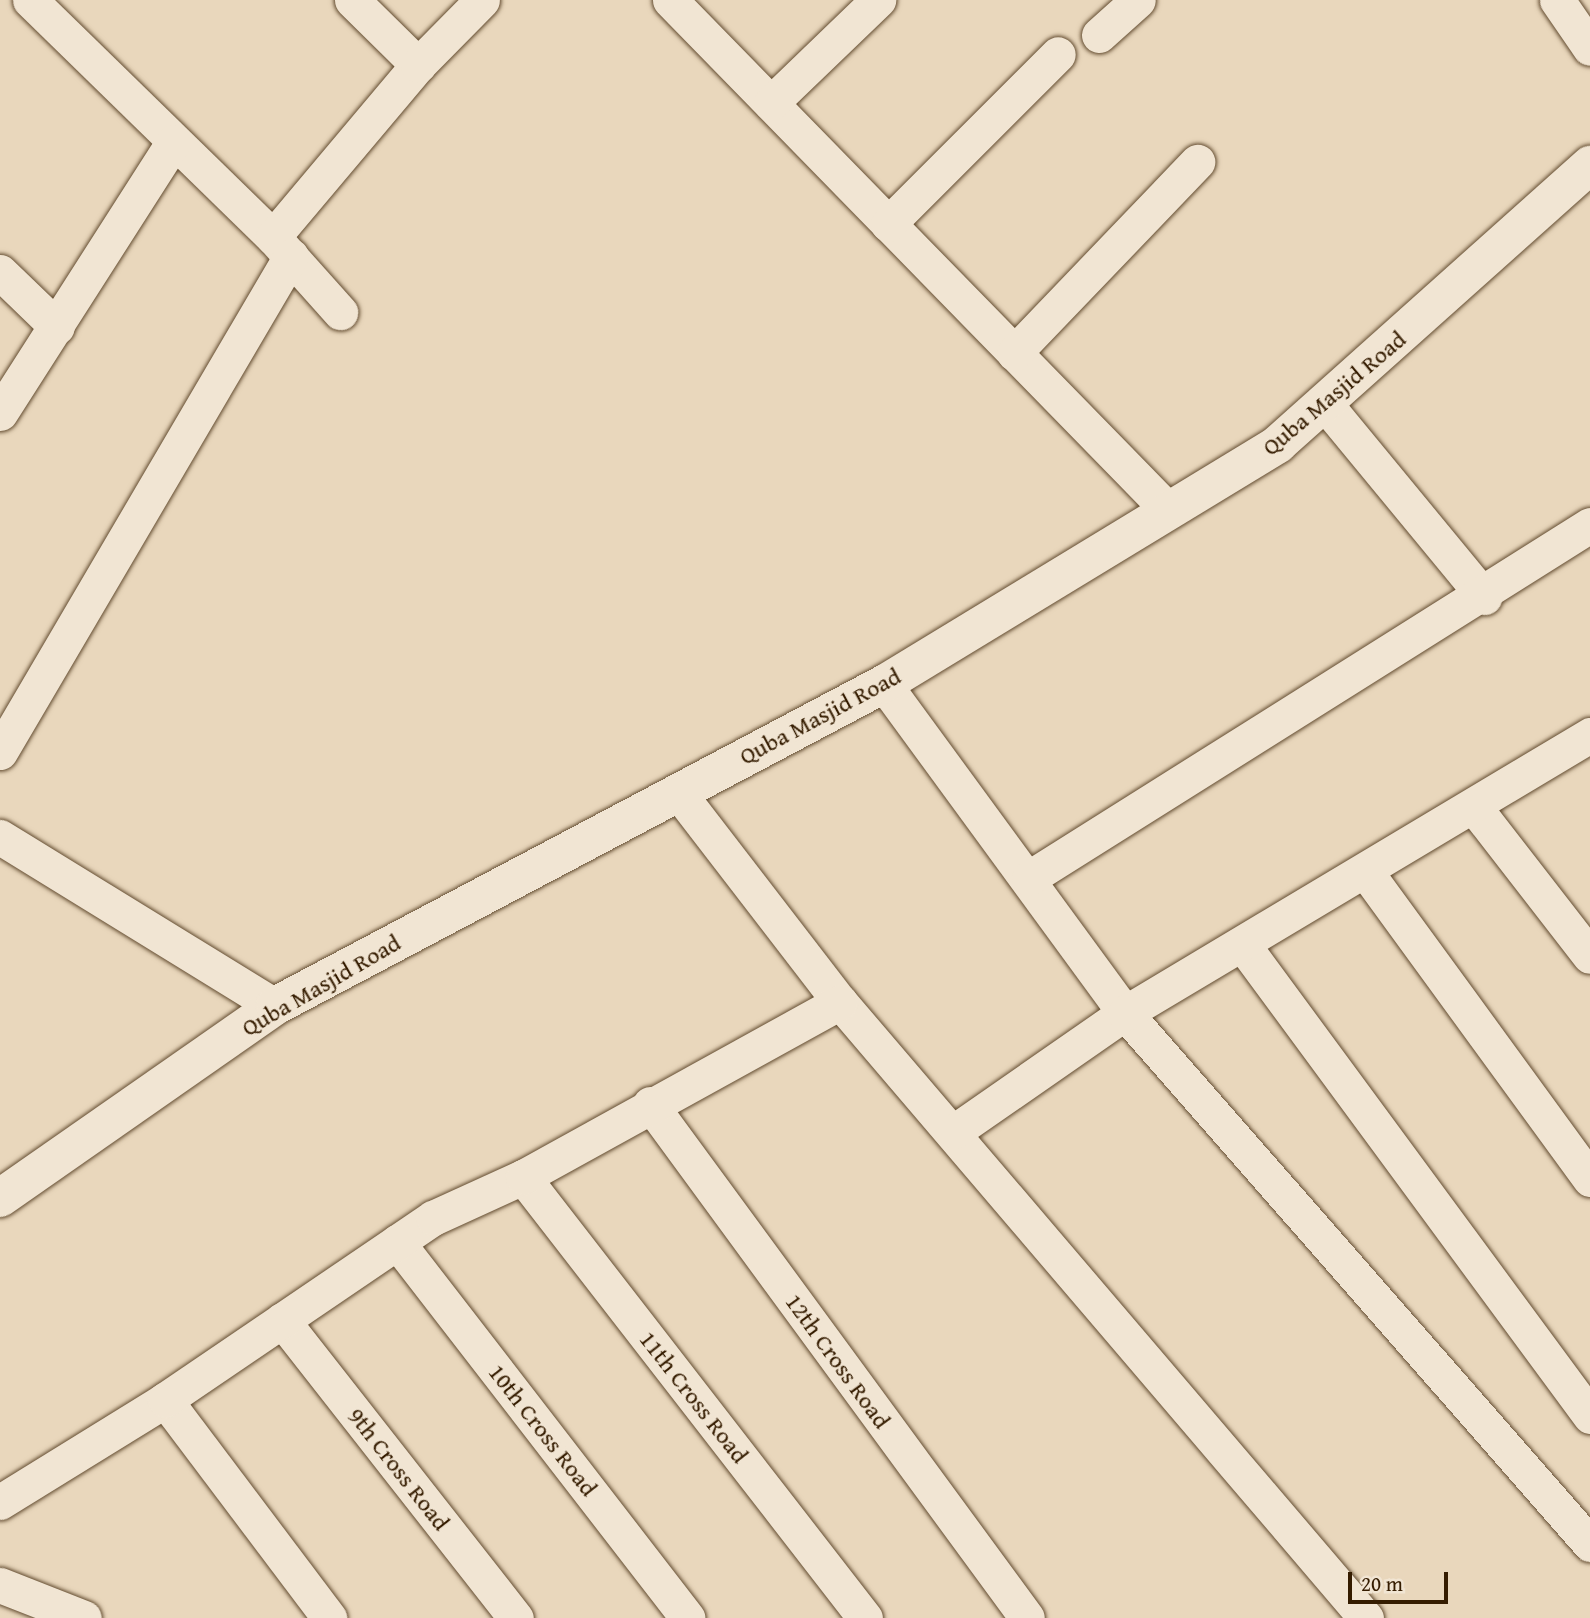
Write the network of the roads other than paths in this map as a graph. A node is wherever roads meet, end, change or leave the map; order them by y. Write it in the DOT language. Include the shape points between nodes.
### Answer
graph roads {
  1 [pos="30,0"];
  2 [pos="352,0"];
  3 [pos="482,0"];
  4 [pos="670,0"];
  5 [pos="878,0"];
  6 [pos="1138,0"];
  7 [pos="1557,0"];
  8 [pos="1099,35"];
  9 [pos="1590,48"];
  10 [pos="1058,54"];
  11 [pos="418,65"];
  12 [pos="771,103"];
  13 [pos="173,143"];
  14 [pos="1197,162"];
  15 [pos="1590,165"];
  16 [pos="888,224"];
  17 [pos="282,246"];
  18 [pos="0,272"];
  19 [pos="340,312"];
  20 [pos="57,327"];
  21 [pos="1014,353"];
  22 [pos="1326,405"];
  23 [pos="0,413"];
  24 [pos="1168,510"];
  25 [pos="1590,525"];
  26 [pos="1484,597"];
  27 [pos="884,684"];
  28 [pos="1590,735"];
  29 [pos="0,752"];
  30 [pos="678,792"];
  31 [pos="1475,808"];
  32 [pos="5,848"];
  33 [pos="1366,872"];
  34 [pos="1029,878"];
  35 [pos="1242,945"];
  36 [pos="1590,956"];
  37 [pos="840,1002"];
  38 [pos="275,1006"];
  39 [pos="1125,1013"];
  40 [pos="650,1104"];
  41 [pos="955,1131"];
  42 [pos="523,1177"];
  43 [pos="1590,1179"];
  44 [pos="0,1198"];
  45 [pos="397,1242"];
  46 [pos="282,1320"];
  47 [pos="165,1400"];
  48 [pos="1590,1416"];
  49 [pos="0,1502"];
  50 [pos="1590,1544"];
  51 [pos="0,1585"];
  52 [pos="84,1618"];
  53 [pos="329,1618"];
  54 [pos="516,1618"];
  55 [pos="688,1618"];
  56 [pos="865,1618"];
  57 [pos="1027,1618"];
  58 [pos="1366,1618"];
  1 -- 13 [label="street"];
  2 -- 11 [label="street"];
  3 -- 11 [label="street"];
  4 -- 12 [label="street"];
  5 -- 12 [label="street"];
  6 -- 8 [label="street"];
  7 -- 9 [label="street"];
  10 -- 16 [label="street"];
  11 -- 17 [label="street"];
  12 -- 16 [label="street"];
  13 -- 17 [label="street"];
  13 -- 20 [label="street"];
  14 -- 21 [label="street"];
  15 -- 22 [label="street, Quba Masjid Road"];
  16 -- 21 [label="street"];
  17 -- 19 [label="street"];
  17 -- 29 [label="street"];
  18 -- 20 [label="street"];
  20 -- 23 [label="street"];
  21 -- 24 [label="street"];
  22 -- 24 [label="street, Quba Masjid Road" via="1278,444"];
  22 -- 26 [label="street"];
  24 -- 27 [label="street, Quba Masjid Road"];
  25 -- 26 [label="street"];
  26 -- 34 [label="street"];
  27 -- 30 [label="street, Quba Masjid Road"];
  27 -- 34 [label="street"];
  28 -- 31 [label="street"];
  30 -- 37 [label="street"];
  30 -- 38 [label="street, Quba Masjid Road"];
  31 -- 33 [label="street"];
  31 -- 36 [label="street"];
  32 -- 38 [label="street"];
  33 -- 35 [label="street"];
  33 -- 43 [label="street"];
  34 -- 39 [label="street"];
  35 -- 39 [label="street"];
  35 -- 48 [label="street"];
  37 -- 40 [label="street"];
  37 -- 41 [label="street"];
  38 -- 44 [label="street, Quba Masjid Road"];
  39 -- 41 [label="street"];
  39 -- 50 [label="street"];
  40 -- 42 [label="street"];
  40 -- 57 [label="street, 12th Cross Road"];
  41 -- 58 [label="street"];
  42 -- 45 [label="street" via="433,1218"];
  42 -- 56 [label="street, 11th Cross Road"];
  45 -- 46 [label="street"];
  45 -- 55 [label="street, 10th Cross Road"];
  46 -- 47 [label="street"];
  46 -- 54 [label="street, 9th Cross Road"];
  47 -- 49 [label="street"];
  47 -- 53 [label="street"];
  51 -- 52 [label="street"];
}
